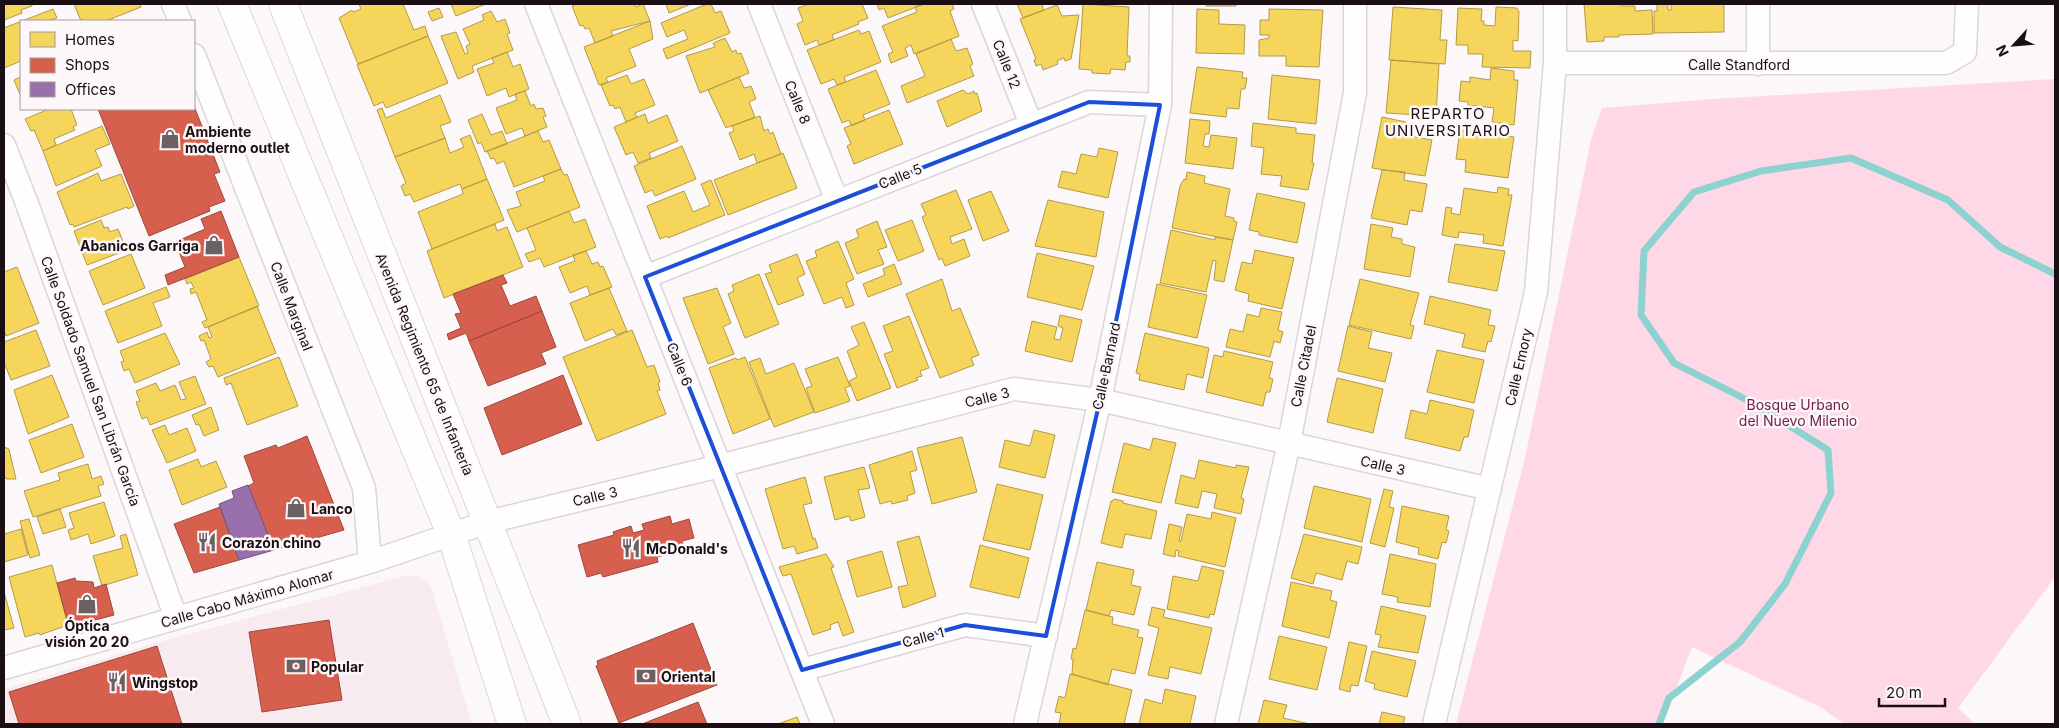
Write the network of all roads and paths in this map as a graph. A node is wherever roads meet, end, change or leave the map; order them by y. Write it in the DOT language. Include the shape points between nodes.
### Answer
graph roads {
  1 [pos="173,4"];
  2 [pos="232,4"];
  3 [pos="283,4"];
  4 [pos="536,4"];
  5 [pos="760,4"];
  6 [pos="983,4"];
  7 [pos="1161,4"];
  8 [pos="1356,4"];
  9 [pos="1555,4"];
  10 [pos="1758,4"];
  11 [pos="1967,4"];
  12 [pos="180,20"];
  13 [pos="195,59"];
  14 [pos="1555,63"];
  15 [pos="1758,64"];
  16 [pos="1160,105"];
  17 [pos="1031,124"];
  18 [pos="7,158"];
  19 [pos="837,201"];
  20 [pos="645,277"];
  21 [pos="1100,400"];
  22 [pos="1289,443"];
  23 [pos="720,466"];
  24 [pos="1490,489"];
  25 [pos="488,522"];
  26 [pos="451,534"];
  27 [pos="370,562"];
  28 [pos="176,618"];
  29 [pos="1046,636"];
  30 [pos="4,668"];
  31 [pos="802,670"];
  32 [pos="512,724"];
  33 [pos="567,724"];
  34 [pos="823,724"];
  35 [pos="1025,724"];
  36 [pos="1226,724"];
  37 [pos="1434,724"];
  1 -- 12 [label="street"];
  2 -- 26 [label="highway"];
  3 -- 25 [label="highway, Avenida Regimiento 65 de Infantería"];
  4 -- 20 [label="street, Calle 6"];
  5 -- 19 [label="street, Calle 8"];
  6 -- 17 [label="street, Calle 12"];
  7 -- 16 [label="street, Calle Barnard"];
  8 -- 22 [label="street, Calle Citadel" via="1355,93"];
  9 -- 14 [label="street, Calle Emory"];
  10 -- 15 [label="street"];
  11 -- 15 [label="street, Calle Standford" via="1965,52 1946,63"];
  13 -- 27 [label="street, Calle Marginal" via="364,488"];
  14 -- 15 [label="street, Calle Standford"];
  14 -- 24 [label="street, Calle Emory" via="1536,292"];
  16 -- 17 [label="street, Calle 5" via="1089,102"];
  16 -- 21 [label="street, Calle Barnard"];
  17 -- 19 [label="street, Calle 5"];
  18 -- 28 [label="street, Calle Soldado Samuel San Librán García"];
  19 -- 20 [label="street, Calle 5"];
  20 -- 23 [label="street, Calle 6"];
  21 -- 22 [label="street, Calle 3"];
  21 -- 23 [label="street, Calle 3" via="1014,389"];
  21 -- 29 [label="street, Calle Barnard"];
  22 -- 24 [label="street, Calle 3"];
  22 -- 36 [label="street, Calle Citadel"];
  23 -- 25 [label="street, Calle 3"];
  23 -- 31 [label="street, Calle 6"];
  24 -- 37 [label="street, Calle Emory"];
  25 -- 26 [label="street, Calle Cabo Máximo Alomar"];
  25 -- 33 [label="highway, Avenida Regimiento 65 de Infantería"];
  26 -- 27 [label="street, Calle Cabo Máximo Alomar"];
  26 -- 32 [label="highway"];
  27 -- 28 [label="street, Calle Cabo Máximo Alomar"];
  28 -- 30 [label="street, Calle Cabo Máximo Alomar"];
  29 -- 31 [label="street, Calle 1" via="965,625"];
  29 -- 35 [label="street, Calle Barnard"];
  31 -- 34 [label="street, Calle 6"];
}
